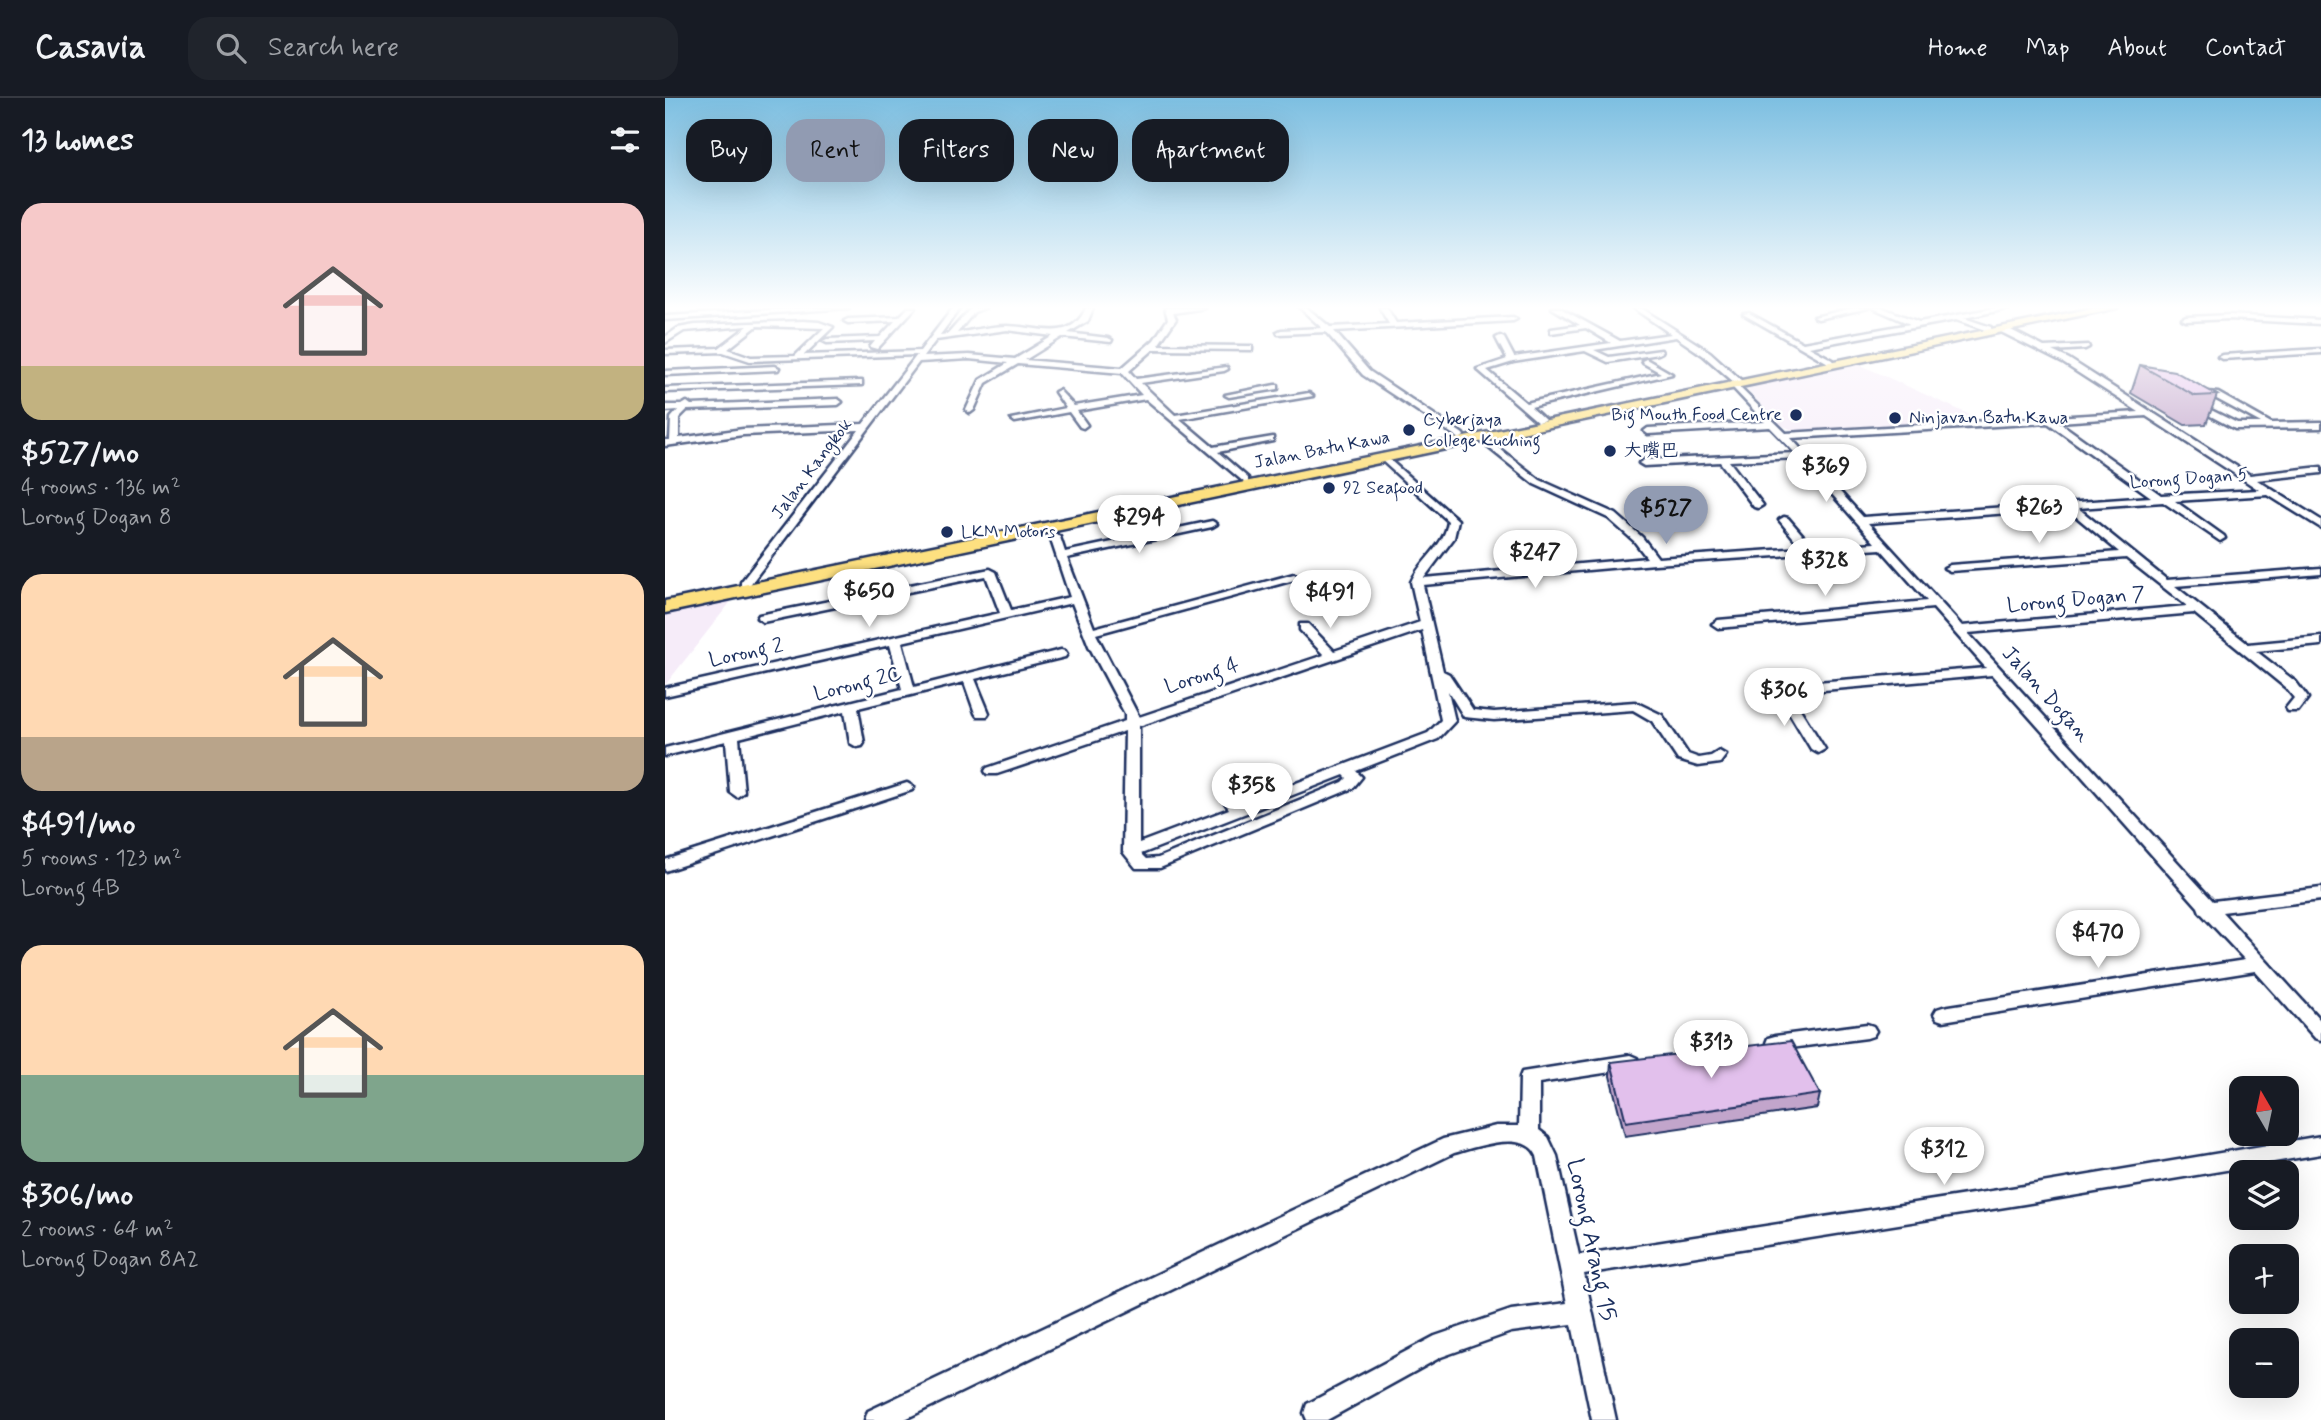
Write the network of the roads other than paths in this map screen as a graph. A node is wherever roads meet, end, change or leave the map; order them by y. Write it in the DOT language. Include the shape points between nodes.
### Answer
graph roads {
  1 [pos="729,370"];
  2 [pos="734,370"];
  3 [pos="908,370"];
  4 [pos="1003,370"];
  5 [pos="1119,370"];
  6 [pos="1123,370"];
  7 [pos="1219,370"];
  8 [pos="1363,370"];
  9 [pos="1482,370"];
  10 [pos="1661,370"];
  11 [pos="1723,370"];
  12 [pos="1797,370"];
  13 [pos="1808,370"];
  14 [pos="2075,370"];
  15 [pos="665,373"];
  16 [pos="1134,382"];
  17 [pos="859,383"];
  18 [pos="1737,384"];
  19 [pos="1275,387"];
  20 [pos="707,388"];
  21 [pos="665,390"];
  22 [pos="1059,391"];
  23 [pos="2192,393"];
  24 [pos="1147,396"];
  25 [pos="1309,396"];
  26 [pos="2182,398"];
  27 [pos="838,402"];
  28 [pos="1523,406"];
  29 [pos="685,407"];
  30 [pos="665,408"];
  31 [pos="1241,408"];
  32 [pos="1071,409"];
  33 [pos="970,410"];
  34 [pos="2144,414"];
  35 [pos="821,417"];
  36 [pos="1173,418"];
  37 [pos="1015,419"];
  38 [pos="2049,419"];
  39 [pos="1541,420"];
  40 [pos="756,421"];
  41 [pos="1771,424"];
  42 [pos="2268,424"];
  43 [pos="1083,425"];
  44 [pos="2321,425"];
  45 [pos="864,427"];
  46 [pos="814,428"];
  47 [pos="1648,431"];
  48 [pos="743,432"];
  49 [pos="1460,436"];
  50 [pos="1784,436"];
  51 [pos="1482,438"];
  52 [pos="1269,439"];
  53 [pos="670,442"];
  54 [pos="1212,450"];
  55 [pos="1802,455"];
  56 [pos="1383,457"];
  57 [pos="1724,461"];
  58 [pos="1644,463"];
  59 [pos="2321,470"];
  60 [pos="2247,478"];
  61 [pos="1245,480"];
  62 [pos="2269,492"];
  63 [pos="2161,498"];
  64 [pos="1758,505"];
  65 [pos="2068,505"];
  66 [pos="1784,520"];
  67 [pos="1861,520"];
  68 [pos="1085,521"];
  69 [pos="1212,524"];
  70 [pos="2321,525"];
  71 [pos="1008,536"];
  72 [pos="1055,537"];
  73 [pos="2220,538"];
  74 [pos="1883,546"];
  75 [pos="1810,551"];
  76 [pos="2130,555"];
  77 [pos="1060,556"];
  78 [pos="1655,561"];
  79 [pos="1950,568"];
  80 [pos="2321,571"];
  81 [pos="1294,577"];
  82 [pos="1417,582"];
  83 [pos="2167,583"];
  84 [pos="745,584"];
  85 [pos="1076,599"];
  86 [pos="665,601"];
  87 [pos="1935,604"];
  88 [pos="665,607"];
  89 [pos="2198,609"];
  90 [pos="1007,615"];
  91 [pos="763,618"];
  92 [pos="1427,624"];
  93 [pos="1718,624"];
  94 [pos="1304,627"];
  95 [pos="1958,630"];
  96 [pos="1091,632"];
  97 [pos="895,640"];
  98 [pos="2321,641"];
  99 [pos="2248,648"];
  100 [pos="1061,654"];
  101 [pos="1331,655"];
  102 [pos="1995,671"];
  103 [pos="1437,673"];
  104 [pos="968,677"];
  105 [pos="1781,689"];
  106 [pos="668,690"];
  107 [pos="909,692"];
  108 [pos="1755,692"];
  109 [pos="852,708"];
  110 [pos="2293,708"];
  111 [pos="982,713"];
  112 [pos="1133,721"];
  113 [pos="732,737"];
  114 [pos="857,743"];
  115 [pos="1818,749"];
  116 [pos="665,752"];
  117 [pos="1719,755"];
  118 [pos="1346,769"];
  119 [pos="992,771"];
  120 [pos="1275,775"];
  121 [pos="907,787"];
  122 [pos="737,792"];
  123 [pos="1237,810"];
  124 [pos="1131,852"];
  125 [pos="665,866"];
  126 [pos="2321,894"];
  127 [pos="2206,908"];
  128 [pos="2259,964"];
  129 [pos="1943,1014"];
  130 [pos="1867,1031"];
  131 [pos="2321,1033"];
  132 [pos="1759,1046"];
  133 [pos="1651,1060"];
  134 [pos="1529,1135"];
  135 [pos="2321,1145"];
  136 [pos="1572,1266"];
  137 [pos="1579,1312"];
  138 [pos="1316,1413"];
  139 [pos="877,1420"];
  140 [pos="1604,1420"];
  1 -- 2 [label="street"];
  1 -- 15 [label="street"];
  1 -- 20 [label="street"];
  3 -- 45 [label="street, Jalan Kangkok"];
  4 -- 33 [label="street" via="983,382"];
  5 -- 6 [label="street"];
  6 -- 16 [label="street"];
  7 -- 16 [label="street"];
  8 -- 49 [label="street"];
  9 -- 28 [label="street"];
  10 -- 28 [label="street" via="1668,374"];
  11 -- 18 [label="street, Jalan Dogan"];
  12 -- 18 [label="highway, Jalan Batu Kawa"];
  13 -- 18 [label="highway, Jalan Batu Kawa"];
  14 -- 34 [label="street"];
  16 -- 24 [label="street"];
  17 -- 20 [label="street"];
  18 -- 39 [label="highway, Jalan Batu Kawa"];
  18 -- 41 [label="street, Jalan Dogan"];
  18 -- 51 [label="highway, Jalan Batu Kawa"];
  19 -- 31 [label="street" via="1227,392"];
  20 -- 21 [label="street"];
  20 -- 29 [label="street"];
  22 -- 32 [label="street"];
  23 -- 42 [label="street" via="2214,395"];
  24 -- 32 [label="street"];
  24 -- 36 [label="street"];
  25 -- 31 [label="street"];
  26 -- 42 [label="street" via="2229,424"];
  27 -- 29 [label="street"];
  28 -- 39 [label="street"];
  29 -- 30 [label="street"];
  29 -- 53 [label="street" via="674,418"];
  31 -- 36 [label="street"];
  32 -- 37 [label="street"];
  32 -- 43 [label="street"];
  34 -- 38 [label="street"];
  34 -- 60 [label="street"];
  35 -- 46 [label="street"];
  36 -- 54 [label="street"];
  38 -- 50 [label="street"];
  38 -- 63 [label="street"];
  39 -- 49 [label="highway, Jalan Batu Kawa"];
  40 -- 48 [label="street"];
  41 -- 47 [label="street"];
  41 -- 50 [label="street, Jalan Dogan"];
  42 -- 44 [label="street"];
  45 -- 46 [label="street"];
  45 -- 84 [label="street, Jalan Kangkok"];
  46 -- 48 [label="street"];
  48 -- 53 [label="street"];
  49 -- 61 [label="highway, Jalan Batu Kawa"];
  50 -- 55 [label="street, Jalan Dogan"];
  51 -- 56 [label="highway, Jalan Batu Kawa"];
  51 -- 78 [label="street" via="1537,482 1612,516"];
  52 -- 54 [label="street"];
  54 -- 61 [label="street"];
  55 -- 57 [label="street"];
  55 -- 67 [label="street, Jalan Dogan"];
  56 -- 68 [label="highway, Jalan Batu Kawa"];
  56 -- 82 [label="street" via="1453,520 1452,536 1420,572"];
  57 -- 58 [label="street"];
  57 -- 64 [label="street"];
  59 -- 60 [label="street"];
  60 -- 62 [label="street"];
  61 -- 84 [label="highway, Jalan Batu Kawa"];
  62 -- 63 [label="street, Lorong Dogan 5"];
  62 -- 70 [label="street"];
  63 -- 65 [label="street, Lorong Dogan 5"];
  63 -- 73 [label="street"];
  65 -- 67 [label="street, Lorong Dogan 5"];
  65 -- 76 [label="street"];
  66 -- 75 [label="street"];
  67 -- 74 [label="street, Jalan Dogan"];
  68 -- 71 [label="highway, Jalan Batu Kawa"];
  68 -- 72 [label="street"];
  69 -- 77 [label="street"];
  71 -- 72 [label="street" via="1037,533"];
  71 -- 88 [label="highway, Jalan Batu Kawa"];
  72 -- 77 [label="street"];
  74 -- 75 [label="street"];
  74 -- 87 [label="street, Jalan Dogan"];
  75 -- 78 [label="street"];
  76 -- 79 [label="street"];
  76 -- 83 [label="street"];
  77 -- 85 [label="street"];
  78 -- 82 [label="street"];
  80 -- 83 [label="street"];
  81 -- 96 [label="street"];
  82 -- 92 [label="street"];
  83 -- 89 [label="street"];
  84 -- 86 [label="highway, Jalan Batu Kawa"];
  85 -- 90 [label="street, Lorong 2"];
  85 -- 96 [label="street"];
  87 -- 93 [label="street"];
  87 -- 95 [label="street, Jalan Dogan"];
  89 -- 95 [label="street, Lorong Dogan 7"];
  89 -- 99 [label="street"];
  90 -- 91 [label="street" via="990,572"];
  90 -- 97 [label="street, Lorong 2"];
  92 -- 101 [label="street, Lorong 4"];
  92 -- 103 [label="street"];
  94 -- 101 [label="street"];
  95 -- 102 [label="street, Jalan Dogan"];
  96 -- 112 [label="street"];
  97 -- 106 [label="street, Lorong 2"];
  97 -- 107 [label="street"];
  98 -- 99 [label="street"];
  99 -- 110 [label="street" via="2299,694"];
  100 -- 104 [label="street, Lorong 2C"];
  101 -- 112 [label="street, Lorong 4"];
  102 -- 105 [label="street"];
  102 -- 127 [label="street, Jalan Dogan"];
  103 -- 117 [label="street" via="1445,677 1469,714 1635,706 1657,718 1683,757 1698,762"];
  103 -- 118 [label="street" via="1448,721 1445,727 1433,736"];
  104 -- 107 [label="street, Lorong 2C"];
  104 -- 111 [label="street"];
  105 -- 108 [label="street"];
  105 -- 115 [label="street"];
  107 -- 109 [label="street, Lorong 2C"];
  109 -- 113 [label="street, Lorong 2C"];
  109 -- 114 [label="street"];
  112 -- 119 [label="street, Lorong 4"];
  112 -- 124 [label="street"];
  113 -- 116 [label="street, Lorong 2C"];
  113 -- 122 [label="street"];
  118 -- 123 [label="street"];
  118 -- 124 [label="street" via="1355,777 1348,785 1160,863 1142,864"];
  120 -- 123 [label="street" via="1230,793"];
  121 -- 125 [label="street"];
  123 -- 124 [label="street"];
  126 -- 127 [label="street"];
  127 -- 128 [label="street, Jalan Dogan"];
  128 -- 129 [label="street"];
  128 -- 131 [label="street, Jalan Dogan"];
  130 -- 132 [label="street"];
  133 -- 134 [label="street" via="1529,1077"];
  134 -- 136 [label="street, Lorong Arang 15" via="1541,1143 1547,1156"];
  134 -- 139 [label="street" via="1496,1134 1450,1145"];
  135 -- 136 [label="street"];
  136 -- 137 [label="street, Lorong Arang 15"];
  137 -- 138 [label="street" via="1511,1321 1435,1348"];
  137 -- 140 [label="street, Lorong Arang 15"];
}
